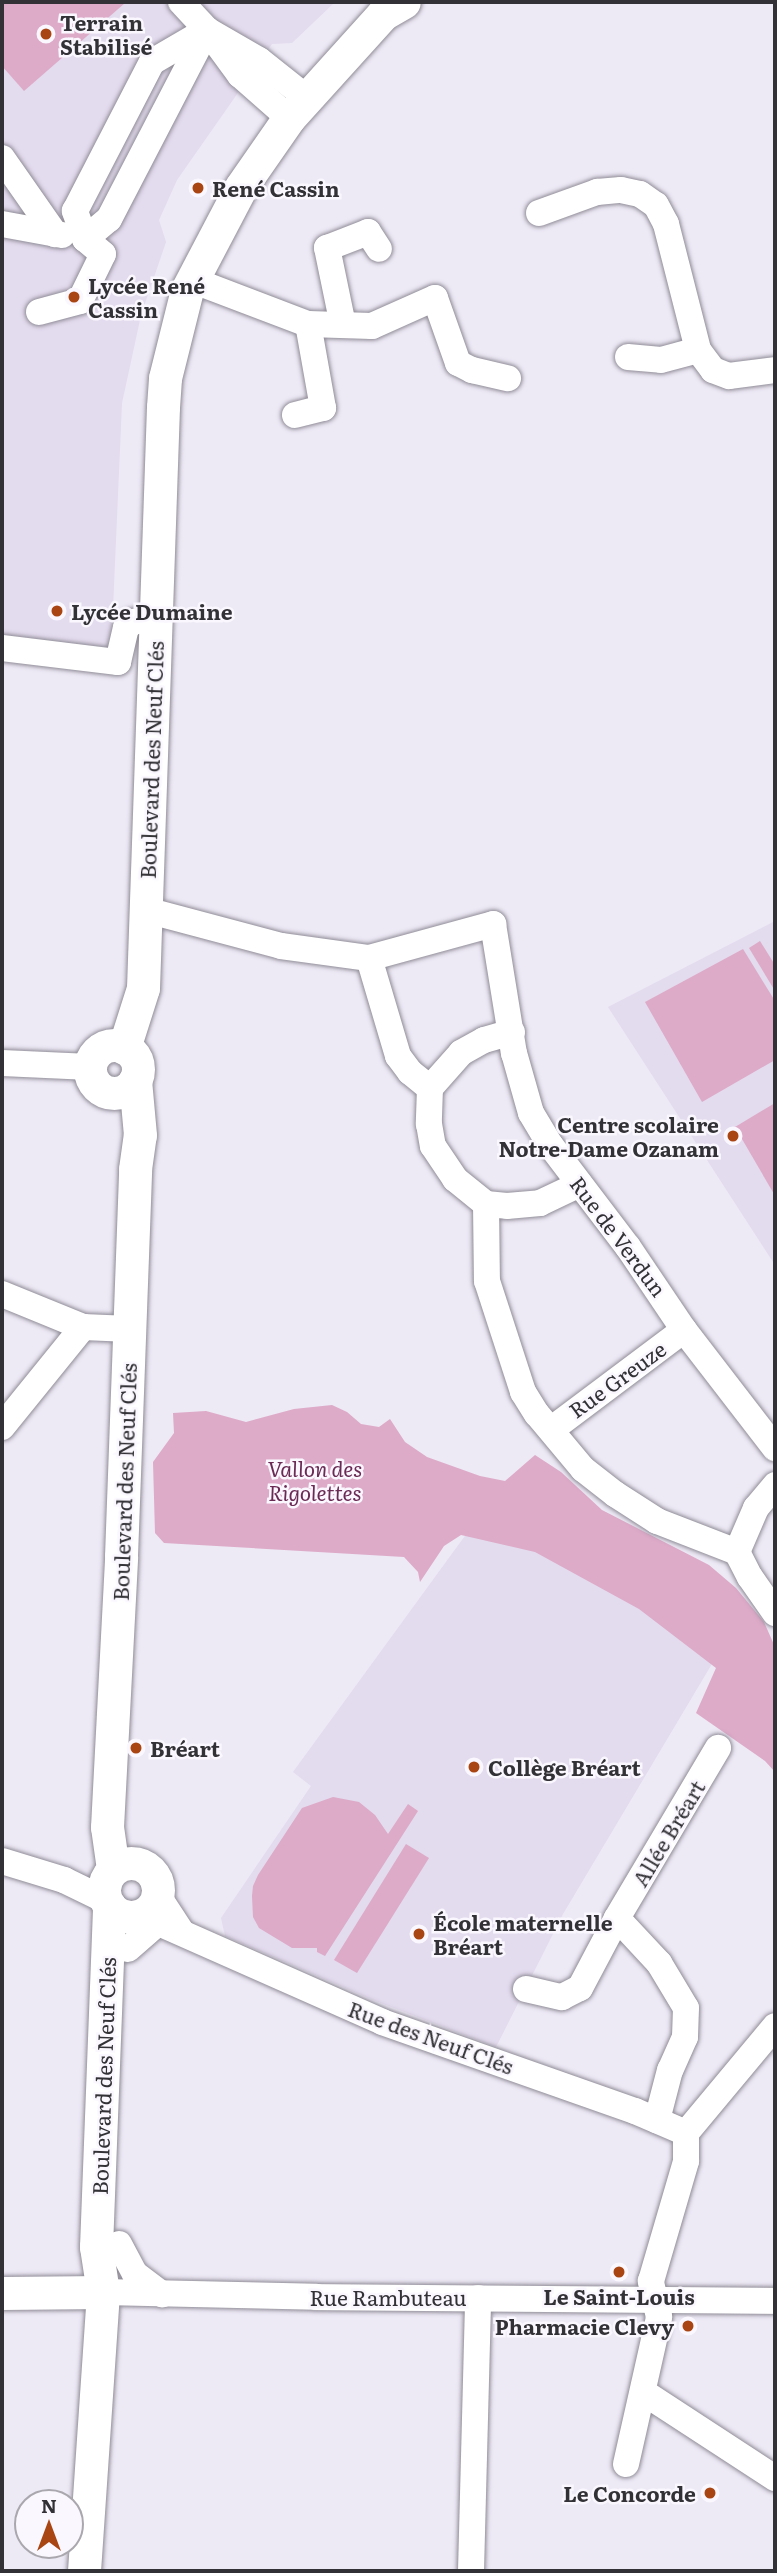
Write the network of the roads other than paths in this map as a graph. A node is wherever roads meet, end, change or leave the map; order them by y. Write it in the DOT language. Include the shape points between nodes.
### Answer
graph roads {
  1 [pos="181,2"];
  2 [pos="404,2"];
  3 [pos="207,30"];
  4 [pos="298,108"];
  5 [pos="2,158"];
  6 [pos="538,213"];
  7 [pos="2,224"];
  8 [pos="55,233"];
  9 [pos="85,239"];
  10 [pos="379,248"];
  11 [pos="192,280"];
  12 [pos="39,312"];
  13 [pos="308,324"];
  14 [pos="343,325"];
  15 [pos="698,350"];
  16 [pos="628,357"];
  17 [pos="775,370"];
  18 [pos="508,378"];
  19 [pos="295,415"];
  20 [pos="156,618"];
  21 [pos="2,648"];
  22 [pos="146,910"];
  23 [pos="369,958"];
  24 [pos="512,1032"];
  25 [pos="2,1063"];
  26 [pos="111,1080"];
  27 [pos="430,1088"];
  28 [pos="580,1184"];
  29 [pos="486,1204"];
  30 [pos="2,1294"];
  31 [pos="83,1327"];
  32 [pos="130,1329"];
  33 [pos="684,1330"];
  34 [pos="2,1427"];
  35 [pos="552,1429"];
  36 [pos="775,1448"];
  37 [pos="775,1485"];
  38 [pos="737,1552"];
  39 [pos="775,1613"];
  40 [pos="718,1748"];
  41 [pos="2,1861"];
  42 [pos="134,1899"];
  43 [pos="617,1918"];
  44 [pos="526,1989"];
  45 [pos="775,2026"];
  46 [pos="657,2120"];
  47 [pos="686,2133"];
  48 [pos="108,2245"];
  49 [pos="49,2292"];
  50 [pos="103,2292"];
  51 [pos="2,2293"];
  52 [pos="162,2294"];
  53 [pos="478,2298"];
  54 [pos="654,2299"];
  55 [pos="775,2301"];
  56 [pos="643,2392"];
  57 [pos="626,2464"];
  58 [pos="775,2478"];
  59 [pos="84,2571"];
  60 [pos="471,2571"];
  1 -- 3 [label="street"];
  2 -- 4 [label="main road, Boulevard des Neuf Clés" via="383,15"];
  3 -- 4 [label="street" via="240,75"];
  3 -- 9 [label="street" via="109,219"];
  4 -- 11 [label="main road, Boulevard des Neuf Clés" via="241,187"];
  5 -- 8 [label="street"];
  6 -- 15 [label="street" via="575,198 621,190 640,194 656,205 666,224"];
  7 -- 8 [label="street"];
  8 -- 9 [label="street"];
  9 -- 12 [label="street" via="103,254 80,301"];
  10 -- 14 [label="street" via="369,232 327,248"];
  11 -- 13 [label="street"];
  11 -- 20 [label="main road, Boulevard des Neuf Clés" via="164,388"];
  13 -- 14 [label="street"];
  13 -- 19 [label="street" via="323,408"];
  14 -- 18 [label="street" via="373,326 435,299 458,363"];
  15 -- 16 [label="street" via="661,360"];
  15 -- 17 [label="street" via="713,370 729,376"];
  20 -- 21 [label="street" via="131,622 118,662"];
  20 -- 22 [label="main road, Boulevard des Neuf Clés"];
  22 -- 23 [label="street" via="281,946"];
  22 -- 26 [label="main road, Boulevard des Neuf Clés" via="143,989 124,1048 102,1048 92,1060"];
  23 -- 24 [label="street, Rue de Verdun" via="493,924"];
  23 -- 27 [label="street" via="398,1056"];
  24 -- 27 [label="street" via="461,1053"];
  24 -- 28 [label="street, Rue de Verdun" via="531,1113"];
  25 -- 26 [label="street"];
  26 -- 32 [label="main road, Boulevard des Neuf Clés" via="135,1169"];
  27 -- 29 [label="street" via="429,1124 442,1163"];
  28 -- 29 [label="street" via="540,1203"];
  28 -- 33 [label="street, Rue de Verdun" via="677,1314"];
  29 -- 35 [label="street" via="487,1281 502,1336 523,1392"];
  30 -- 31 [label="street"];
  31 -- 32 [label="street"];
  31 -- 34 [label="street"];
  32 -- 42 [label="main road, Boulevard des Neuf Clés" via="111,1795"];
  33 -- 35 [label="street, Rue Greuze"];
  33 -- 36 [label="street, Rue de Verdun"];
  35 -- 38 [label="street" via="583,1469 615,1494 657,1521"];
  37 -- 38 [label="street" via="756,1508"];
  38 -- 39 [label="street"];
  40 -- 43 [label="street, Allée Bréart"];
  41 -- 42 [label="street"];
  42 -- 46 [label="street, Rue des Neuf Clés" via="262,1969 382,2022"];
  42 -- 48 [label="main road, Boulevard des Neuf Clés"];
  42 -- 48 [label="main road, Boulevard des Neuf Clés"];
  43 -- 44 [label="street, Allée Bréart" via="580,1988 562,1997"];
  43 -- 46 [label="street" via="659,1963 686,2008 685,2037 670,2070"];
  45 -- 47 [label="street"];
  46 -- 47 [label="street, Rue des Neuf Clés"];
  47 -- 54 [label="street" via="686,2161 651,2281"];
  48 -- 49 [label="main road"];
  48 -- 50 [label="main road, Boulevard des Neuf Clés"];
  48 -- 52 [label="street"];
  49 -- 50 [label="main road, Rue Rambuteau"];
  49 -- 51 [label="main road, Rue Rambuteau"];
  50 -- 52 [label="street, Rue Rambuteau"];
  50 -- 59 [label="main road, Boulevard des Neuf Clés"];
  52 -- 53 [label="street, Rue Rambuteau"];
  53 -- 54 [label="street, Rue Rambuteau"];
  53 -- 60 [label="street"];
  54 -- 55 [label="street, Rue Rambuteau"];
  54 -- 56 [label="street" via="659,2317"];
  56 -- 57 [label="street"];
  56 -- 58 [label="street"];
}
